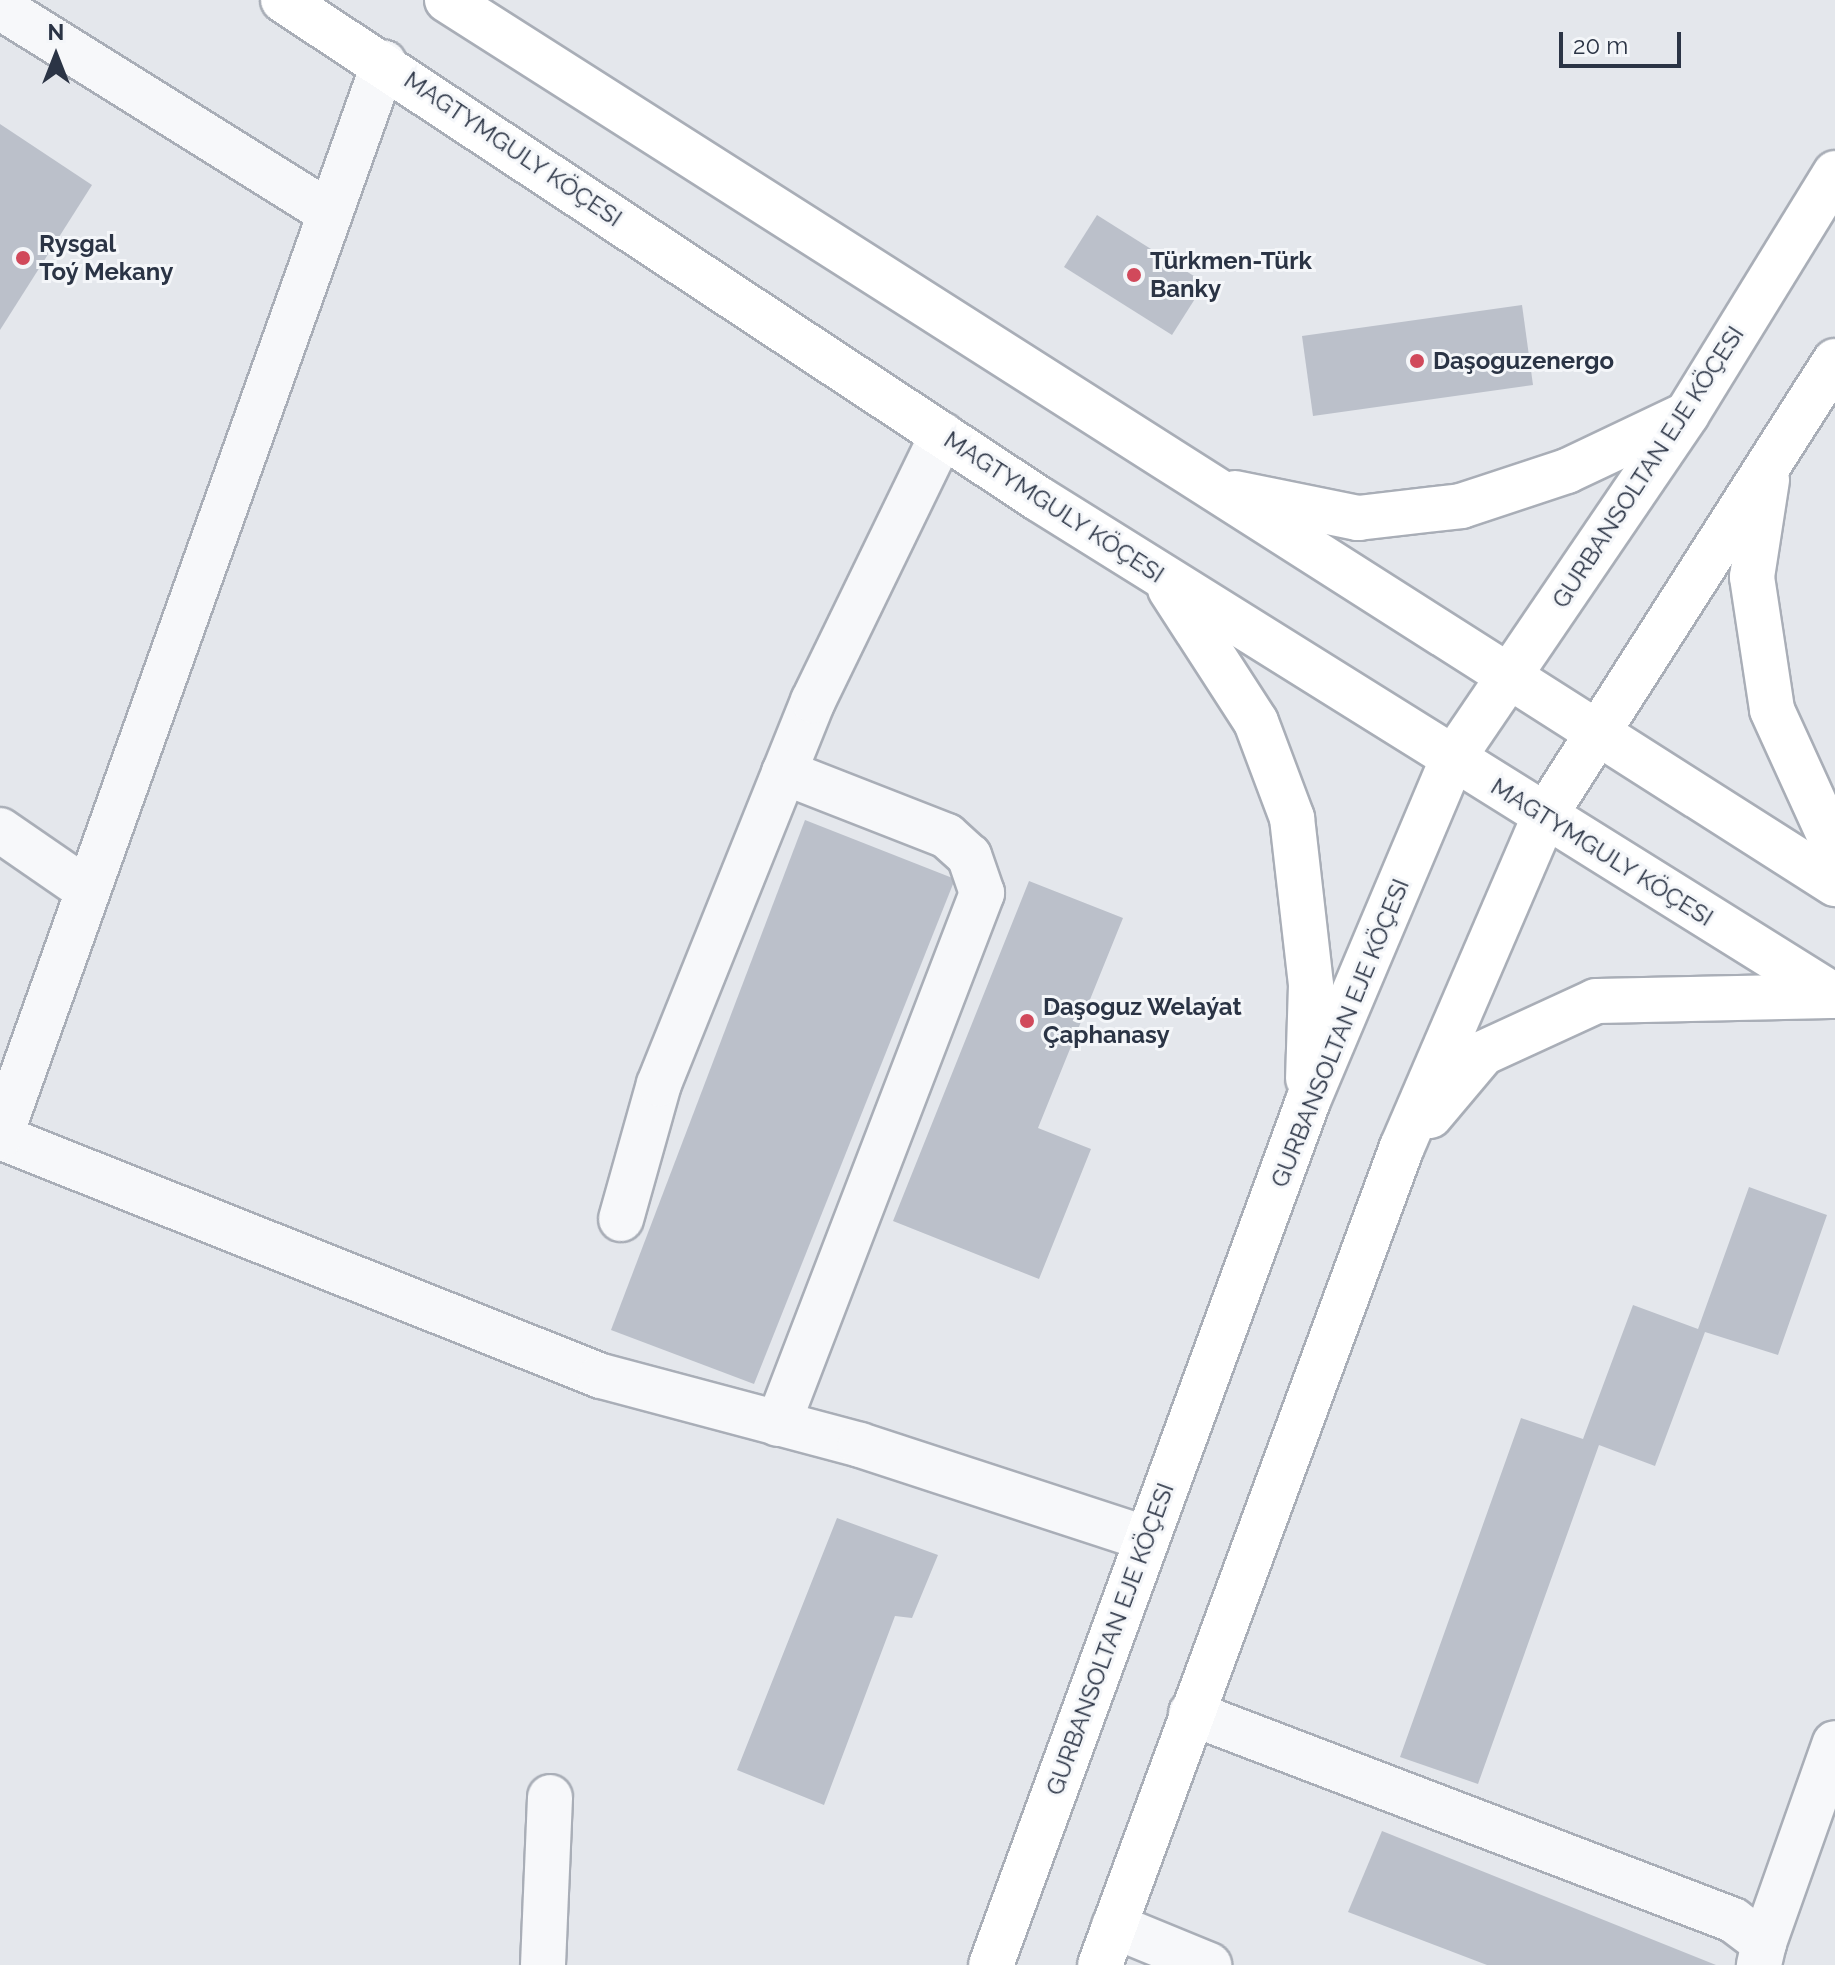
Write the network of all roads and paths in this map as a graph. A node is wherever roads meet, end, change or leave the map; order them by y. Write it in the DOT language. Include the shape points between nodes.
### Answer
graph roads {
  1 [pos="283,0"];
  2 [pos="447,0"];
  3 [pos="0,7"];
  4 [pos="384,63"];
  5 [pos="1835,173"];
  6 [pos="330,213"];
  7 [pos="1835,361"];
  8 [pos="1687,414"];
  9 [pos="942,435"];
  10 [pos="1769,465"];
  11 [pos="1208,487"];
  12 [pos="1162,576"];
  13 [pos="1510,674"];
  14 [pos="1599,730"];
  15 [pos="1452,760"];
  16 [pos="784,772"];
  17 [pos="1544,817"];
  18 [pos="0,830"];
  19 [pos="1835,848"];
  20 [pos="1835,884"];
  21 [pos="87,890"];
  22 [pos="1835,996"];
  23 [pos="1308,1101"];
  24 [pos="0,1137"];
  25 [pos="1402,1147"];
  26 [pos="621,1219"];
  27 [pos="778,1424"];
  28 [pos="1147,1539"];
  29 [pos="1191,1713"];
  30 [pos="1835,1743"];
  31 [pos="550,1797"];
  32 [pos="1107,1945"];
  33 [pos="1762,1954"];
  34 [pos="543,1965"];
  35 [pos="991,1965"];
  36 [pos="1209,1965"];
  1 -- 4 [label="main road, MAGTYMGULY KÖÇESI"];
  2 -- 11 [label="main road"];
  3 -- 6 [label="street"];
  4 -- 6 [label="street"];
  4 -- 9 [label="main road, MAGTYMGULY KÖÇESI"];
  5 -- 8 [label="main road, GURBANSOLTAN EJE KÖÇESI"];
  6 -- 21 [label="street"];
  7 -- 10 [label="main road"];
  8 -- 11 [label="main road" via="1567,471 1461,506 1358,518"];
  8 -- 13 [label="main road, GURBANSOLTAN EJE KÖÇESI"];
  9 -- 12 [label="main road, MAGTYMGULY KÖÇESI"];
  9 -- 16 [label="street"];
  10 -- 14 [label="main road"];
  10 -- 19 [label="main road" via="1752,577 1772,710"];
  11 -- 13 [label="main road"];
  12 -- 15 [label="main road, MAGTYMGULY KÖÇESI"];
  12 -- 23 [label="main road" via="1256,722 1292,818 1311,985"];
  13 -- 14 [label="main road"];
  13 -- 15 [label="main road, GURBANSOLTAN EJE KÖÇESI"];
  14 -- 17 [label="main road"];
  14 -- 20 [label="main road"];
  15 -- 17 [label="main road, MAGTYMGULY KÖÇESI"];
  15 -- 23 [label="main road, GURBANSOLTAN EJE KÖÇESI"];
  16 -- 26 [label="street" via="659,1084"];
  16 -- 27 [label="street" via="947,836 969,856 982,893"];
  17 -- 22 [label="main road, MAGTYMGULY KÖÇESI"];
  17 -- 25 [label="main road"];
  18 -- 21 [label="street"];
  21 -- 24 [label="street"];
  22 -- 25 [label="main road" via="1596,1001 1483,1053"];
  23 -- 28 [label="main road, GURBANSOLTAN EJE KÖÇESI"];
  24 -- 27 [label="street" via="601,1376"];
  25 -- 29 [label="main road"];
  27 -- 28 [label="street"];
  28 -- 35 [label="main road, GURBANSOLTAN EJE KÖÇESI"];
  29 -- 32 [label="main road"];
  29 -- 33 [label="street" via="1733,1920"];
  30 -- 33 [label="street"];
  31 -- 34 [label="street"];
  32 -- 36 [label="street"];
}
